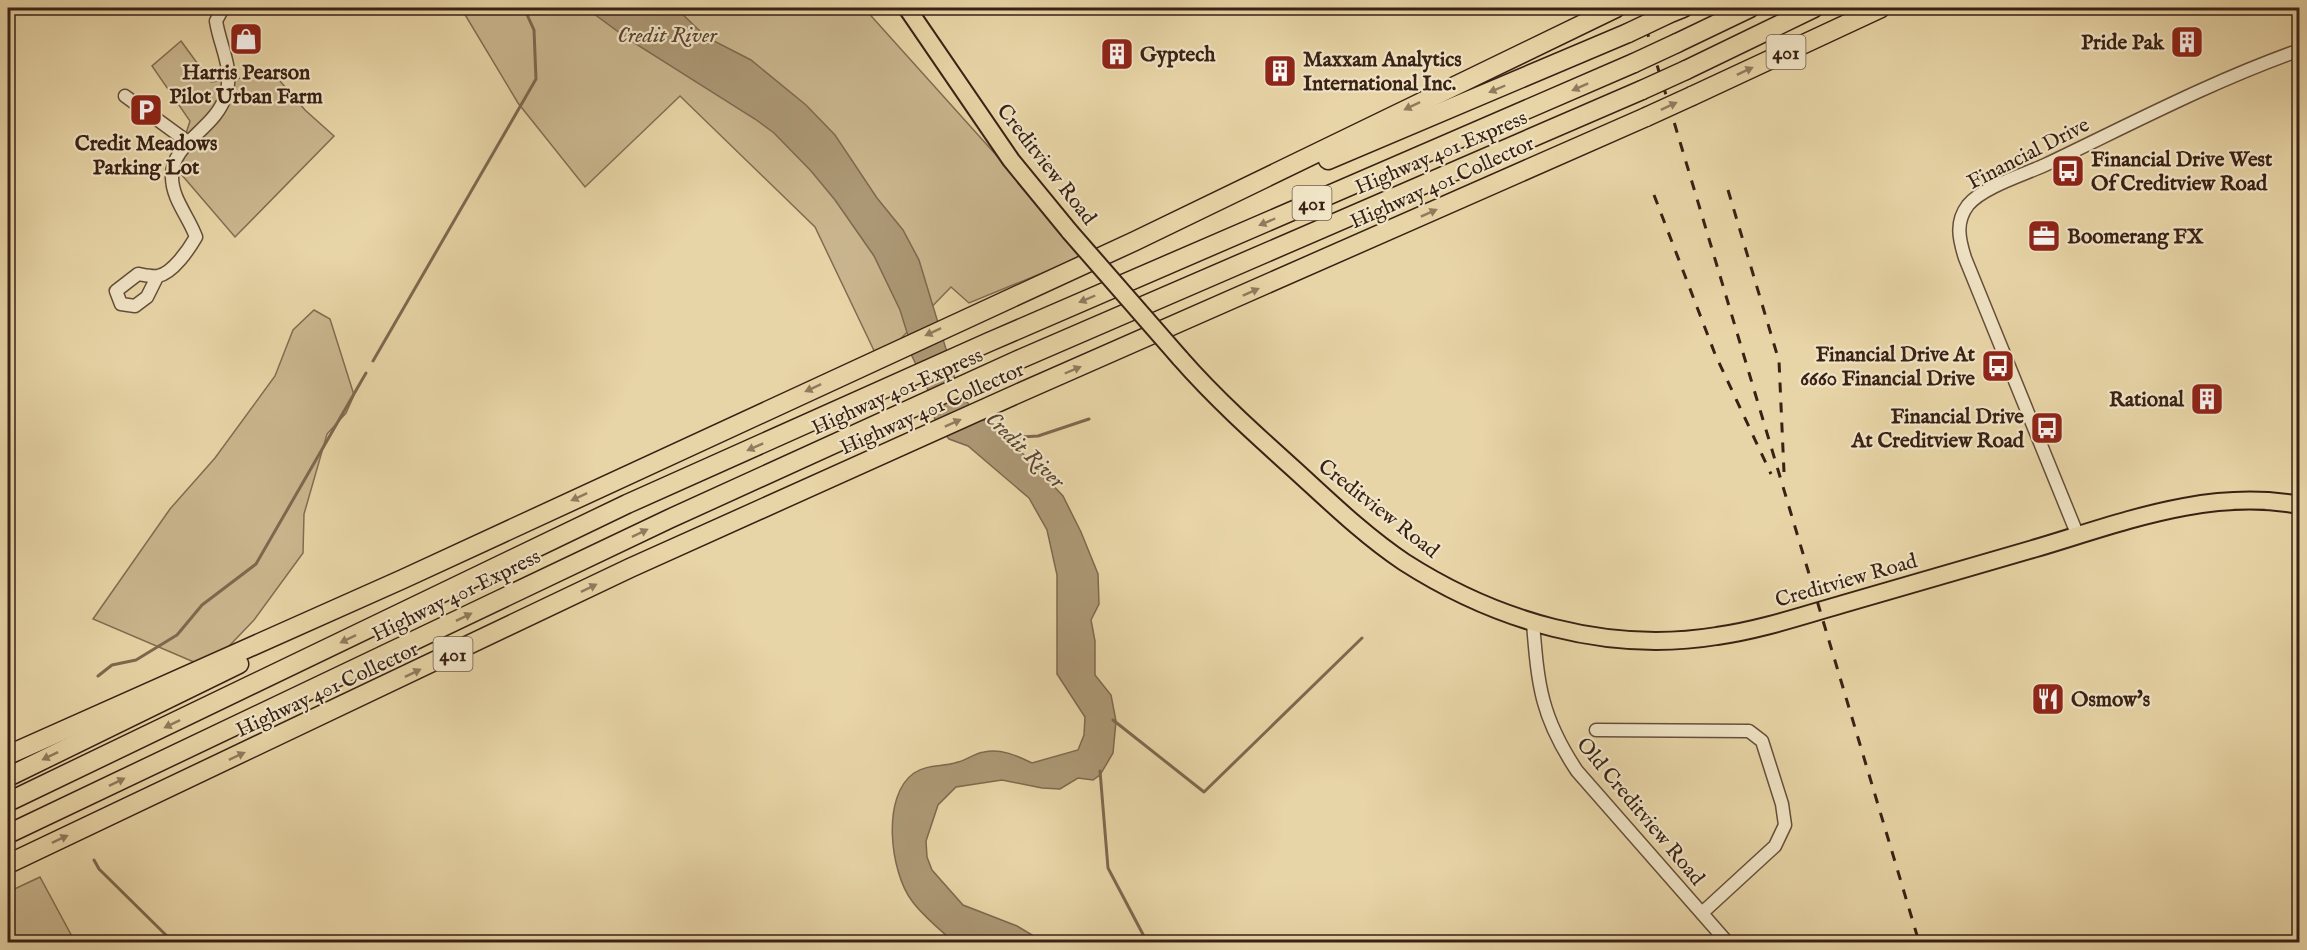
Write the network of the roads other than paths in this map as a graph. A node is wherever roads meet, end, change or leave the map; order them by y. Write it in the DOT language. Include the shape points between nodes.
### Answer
graph roads {
  1 [pos="223,8"];
  2 [pos="907,8"];
  3 [pos="1616,8"];
  4 [pos="1750,8"];
  5 [pos="1814,8"];
  6 [pos="1881,8"];
  7 [pos="1676,11"];
  8 [pos="2300,50"];
  9 [pos="125,96"];
  10 [pos="188,142"];
  11 [pos="1135,241"];
  12 [pos="157,277"];
  13 [pos="2300,505"];
  14 [pos="2078,536"];
  15 [pos="403,579"];
  16 [pos="1533,623"];
  17 [pos="1596,730"];
  18 [pos="8,754"];
  19 [pos="8,777"];
  20 [pos="8,802"];
  21 [pos="8,834"];
  22 [pos="8,864"];
  23 [pos="1702,913"];
  24 [pos="1727,942"];
  1 -- 10 [label="street" via="216,21 229,66 226,94 214,120"];
  2 -- 16 [label="main road, Creditview Road, bridge" via="1011,160 1180,358 1250,429 1331,503 1402,560 1470,599"];
  3 -- 11 [label="highway, 401, one-way"];
  4 -- 20 [label="highway, Highway 401 Express / 401, one-way, bridge" via="1634,63 989,342 627,504"];
  21 -- 5 [label="highway, Highway 401 Express / 401, one-way, bridge" via="658,524 1001,368 1642,90"];
  22 -- 6 [label="highway, Highway 401 Collector / 401, one-way, bridge" via="630,568 1646,117"];
  7 -- 11 [label="highway, one-way, bridge"];
  8 -- 14 [label="street, Financial Drive" via="2250,68 2013,179 1973,200 1964,212 1959,235 1965,258"];
  9 -- 10 [label="street"];
  10 -- 12 [label="street" via="174,160 172,178 196,237 190,248"];
  11 -- 15 [label="highway, 401, one-way"];
  13 -- 14 [label="main road, Creditview Road" via="2258,500 2191,504"];
  14 -- 16 [label="main road, Creditview Road" via="1715,637 1635,640"];
  15 -- 18 [label="highway, 401"];
  15 -- 19 [label="highway, one-way"];
  16 -- 23 [label="street, Old Creditview Road" via="1540,689 1558,743 1577,771"];
  17 -- 23 [label="street" via="1749,731 1762,741 1785,825 1775,846"];
  23 -- 24 [label="street, Old Creditview Road"];
}
